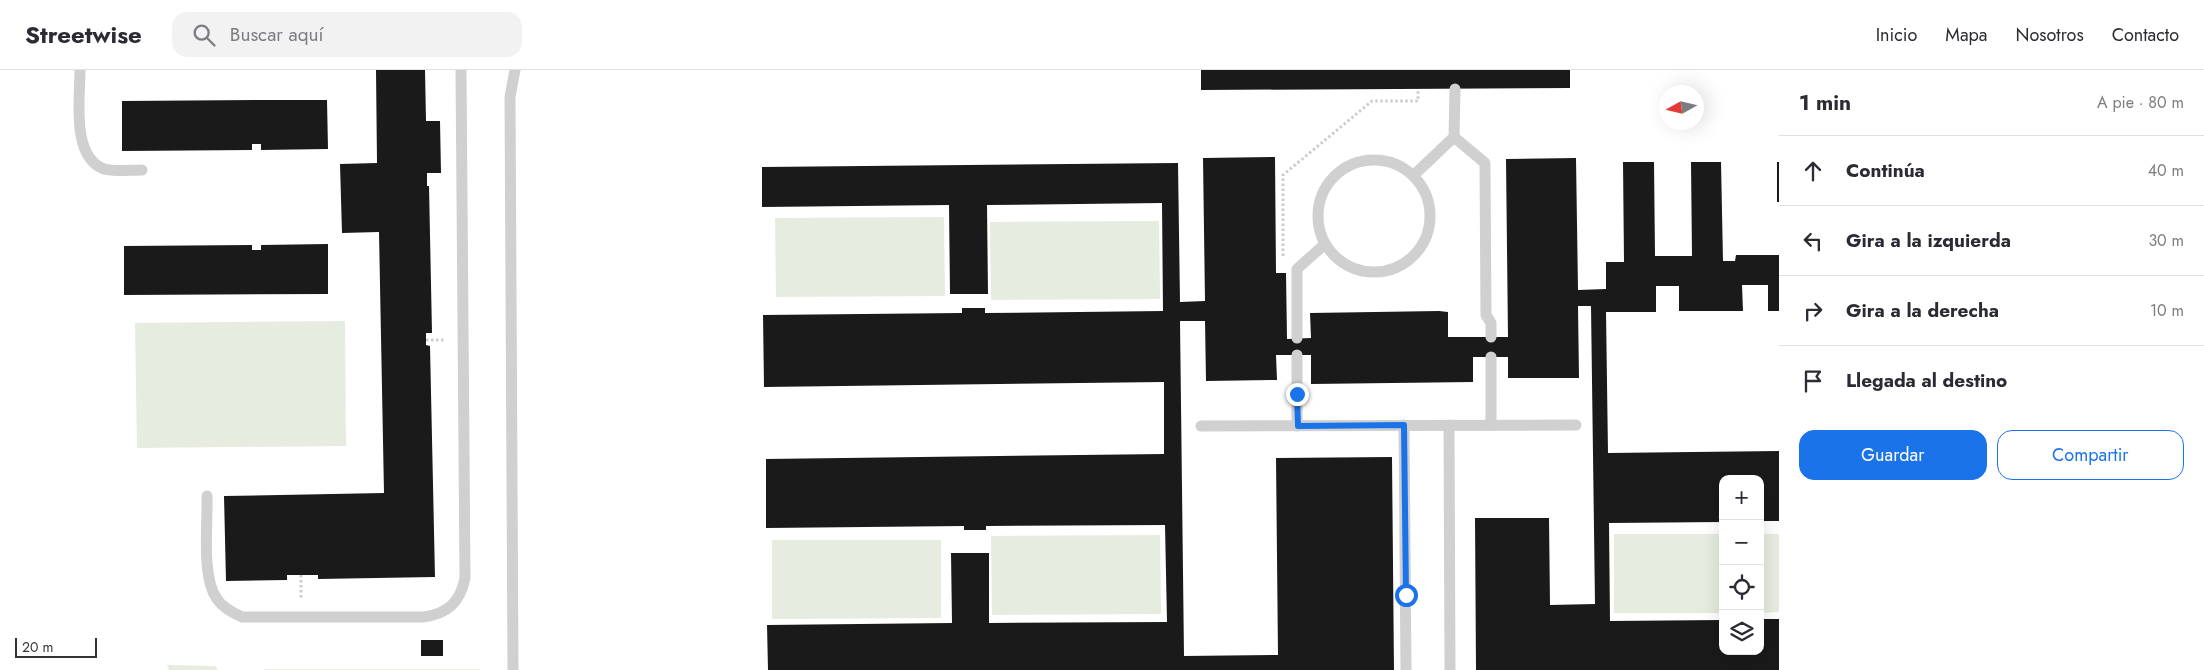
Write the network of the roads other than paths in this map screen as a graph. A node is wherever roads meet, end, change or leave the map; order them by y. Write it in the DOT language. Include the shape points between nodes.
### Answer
graph roads {
  1 [pos="80,70"];
  2 [pos="461,70"];
  3 [pos="514,70"];
  4 [pos="1454,89"];
  5 [pos="1454,137"];
  6 [pos="142,170"];
  7 [pos="1414,175"];
  8 [pos="1325,244"];
  9 [pos="1491,337"];
  10 [pos="1297,338"];
  11 [pos="1297,355"];
  12 [pos="1491,357"];
  13 [pos="1404,425"];
  14 [pos="1449,425"];
  15 [pos="1491,425"];
  16 [pos="1576,425"];
  17 [pos="1201,426"];
  18 [pos="1298,426"];
  19 [pos="207,496"];
  20 [pos="513,670"];
  21 [pos="1406,670"];
  22 [pos="1450,670"];
  1 -- 6 [label="lane" via="81,138 88,157 104,169"];
  2 -- 19 [label="lane" via="464,578 456,602 436,616 242,617 217,599 210,585"];
  3 -- 20 [label="lane" via="510,97"];
  4 -- 5 [label="lane"];
  5 -- 7 [label="lane"];
  5 -- 9 [label="lane" via="1485,163 1486,315 1491,323"];
  7 -- 8 [label="lane" via="1395,163 1374,159 1352,164 1334,176 1319,202 1319,223"];
  7 -- 8 [label="lane" via="1423,187 1431,215 1423,244 1409,260 1389,270 1360,270 1346,265"];
  8 -- 10 [label="lane" via="1297,269"];
  11 -- 18 [label="lane"];
  12 -- 15 [label="lane"];
  13 -- 14 [label="lane"];
  13 -- 18 [label="lane"];
  13 -- 21 [label="lane"];
  14 -- 15 [label="lane"];
  14 -- 22 [label="lane"];
  15 -- 16 [label="lane"];
  17 -- 18 [label="lane"];
}
